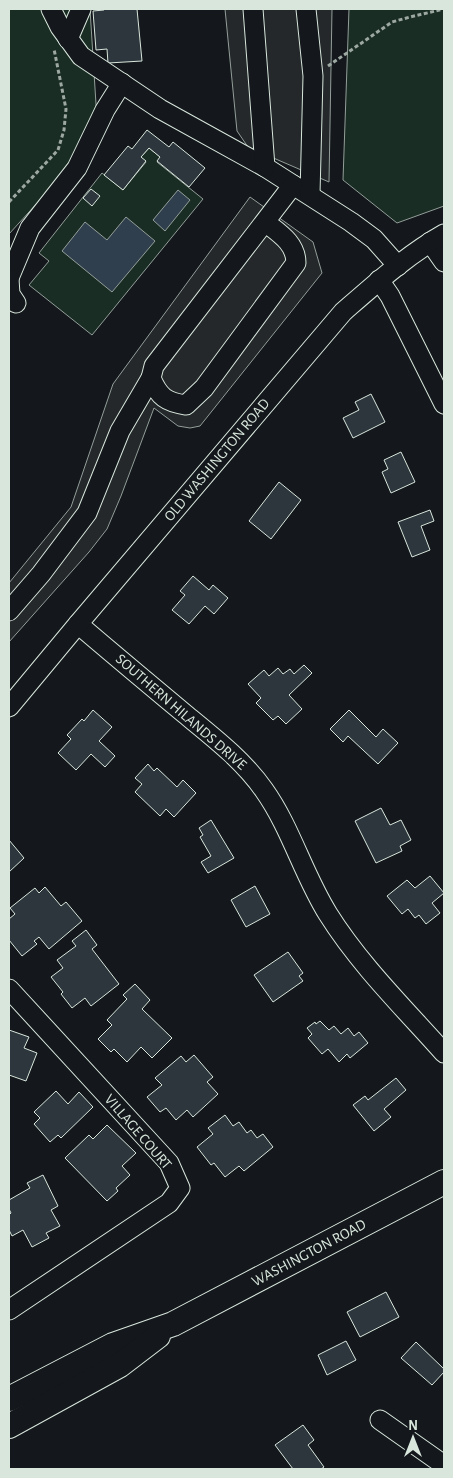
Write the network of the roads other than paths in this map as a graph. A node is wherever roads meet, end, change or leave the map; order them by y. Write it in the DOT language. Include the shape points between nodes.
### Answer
graph roads {
  1 [pos="51,9"];
  2 [pos="81,9"];
  3 [pos="253,9"];
  4 [pos="306,9"];
  5 [pos="64,33"];
  6 [pos="122,83"];
  7 [pos="265,166"];
  8 [pos="293,185"];
  9 [pos="310,194"];
  10 [pos="265,222"];
  11 [pos="437,238"];
  12 [pos="444,262"];
  13 [pos="398,266"];
  14 [pos="9,278"];
  15 [pos="379,280"];
  16 [pos="16,303"];
  17 [pos="150,378"];
  18 [pos="444,404"];
  19 [pos="9,611"];
  20 [pos="78,624"];
  21 [pos="9,707"];
  22 [pos="9,989"];
  23 [pos="444,1053"];
  24 [pos="444,1182"];
  25 [pos="9,1310"];
  26 [pos="173,1324"];
  27 [pos="9,1399"];
  28 [pos="380,1420"];
  29 [pos="9,1426"];
  30 [pos="444,1465"];
  1 -- 5 [label="street"];
  2 -- 5 [label="street"];
  3 -- 7 [label="street"];
  4 -- 9 [label="street" via="313,76"];
  5 -- 6 [label="street" via="81,56"];
  6 -- 7 [label="street" via="160,109"];
  6 -- 14 [label="street" via="77,168 30,228"];
  7 -- 8 [label="street"];
  8 -- 9 [label="street"];
  8 -- 10 [label="street"];
  9 -- 13 [label="street" via="374,239"];
  10 -- 17 [label="street" via="154,366"];
  10 -- 17 [label="street" via="288,240 296,255 296,263 210,380 186,405 170,403 156,390"];
  11 -- 12 [label="street"];
  11 -- 13 [label="street, OLD WASHINGTON ROAD"];
  13 -- 15 [label="street, OLD WASHINGTON ROAD"];
  14 -- 16 [label="street" via="10,294"];
  15 -- 18 [label="street"];
  15 -- 20 [label="street, OLD WASHINGTON ROAD" via="343,312"];
  17 -- 19 [label="street" via="120,431 87,513"];
  20 -- 21 [label="street, OLD WASHINGTON ROAD"];
  20 -- 23 [label="street, SOUTHERN HILANDS DRIVE" via="221,744 252,775 275,807 315,893 343,936"];
  22 -- 25 [label="street, VILLAGE COURT" via="169,1163 180,1188 169,1203"];
  24 -- 26 [label="main road, WASHINGTON ROAD"];
  26 -- 27 [label="main road, WASHINGTON ROAD" via="113,1345"];
  26 -- 29 [label="main road, WASHINGTON ROAD" via="120,1365"];
  28 -- 30 [label="street"];
}
